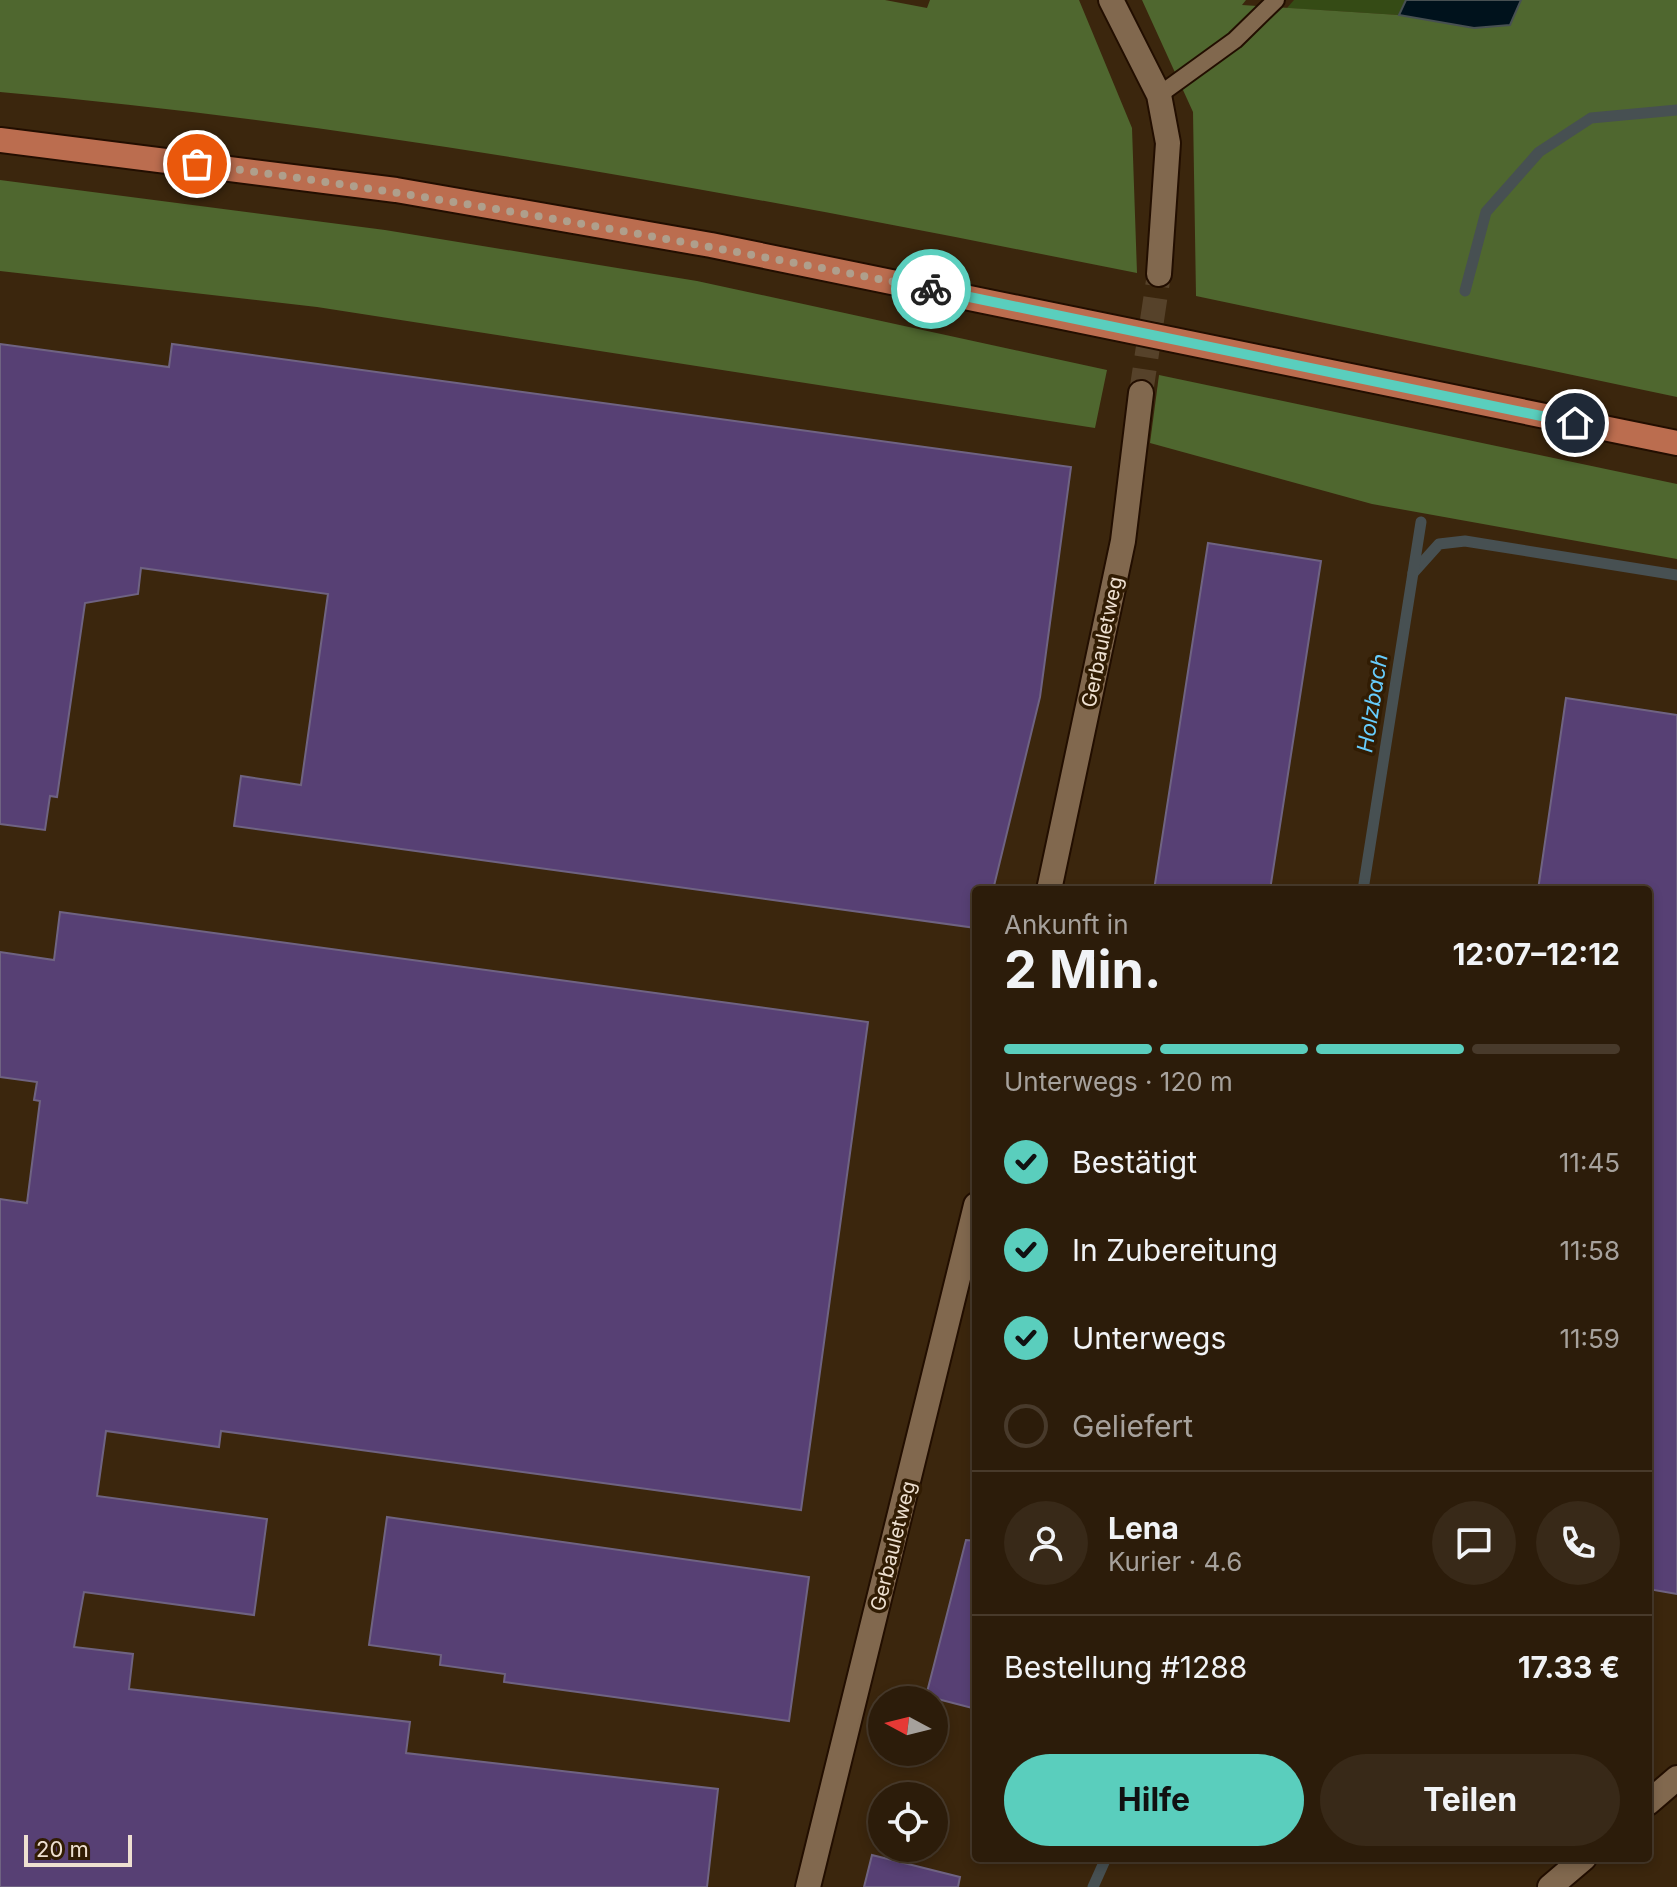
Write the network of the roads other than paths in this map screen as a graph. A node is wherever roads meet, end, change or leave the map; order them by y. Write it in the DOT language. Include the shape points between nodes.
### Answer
graph roads {
  1 [pos="1111,0"];
  2 [pos="1276,0"];
  3 [pos="1159,95"];
  4 [pos="0,140"];
  5 [pos="1159,274"];
  6 [pos="1141,393"];
  7 [pos="1677,443"];
  8 [pos="1050,886"];
  9 [pos="972,1221"];
  10 [pos="1677,1778"];
  11 [pos="1652,1800"];
  12 [pos="1579,1862"];
  13 [pos="808,1887"];
  14 [pos="1550,1887"];
  1 -- 3 [label="street"];
  2 -- 3 [label="lane" via="1235,40"];
  3 -- 5 [label="street" via="1168,143"];
  4 -- 7 [label="main road" via="396,190 711,245"];
  6 -- 8 [label="street, Gerbauletweg" via="1123,541"];
  9 -- 13 [label="street, Gerbauletweg"];
  10 -- 11 [label="street"];
  12 -- 14 [label="street"];
}
